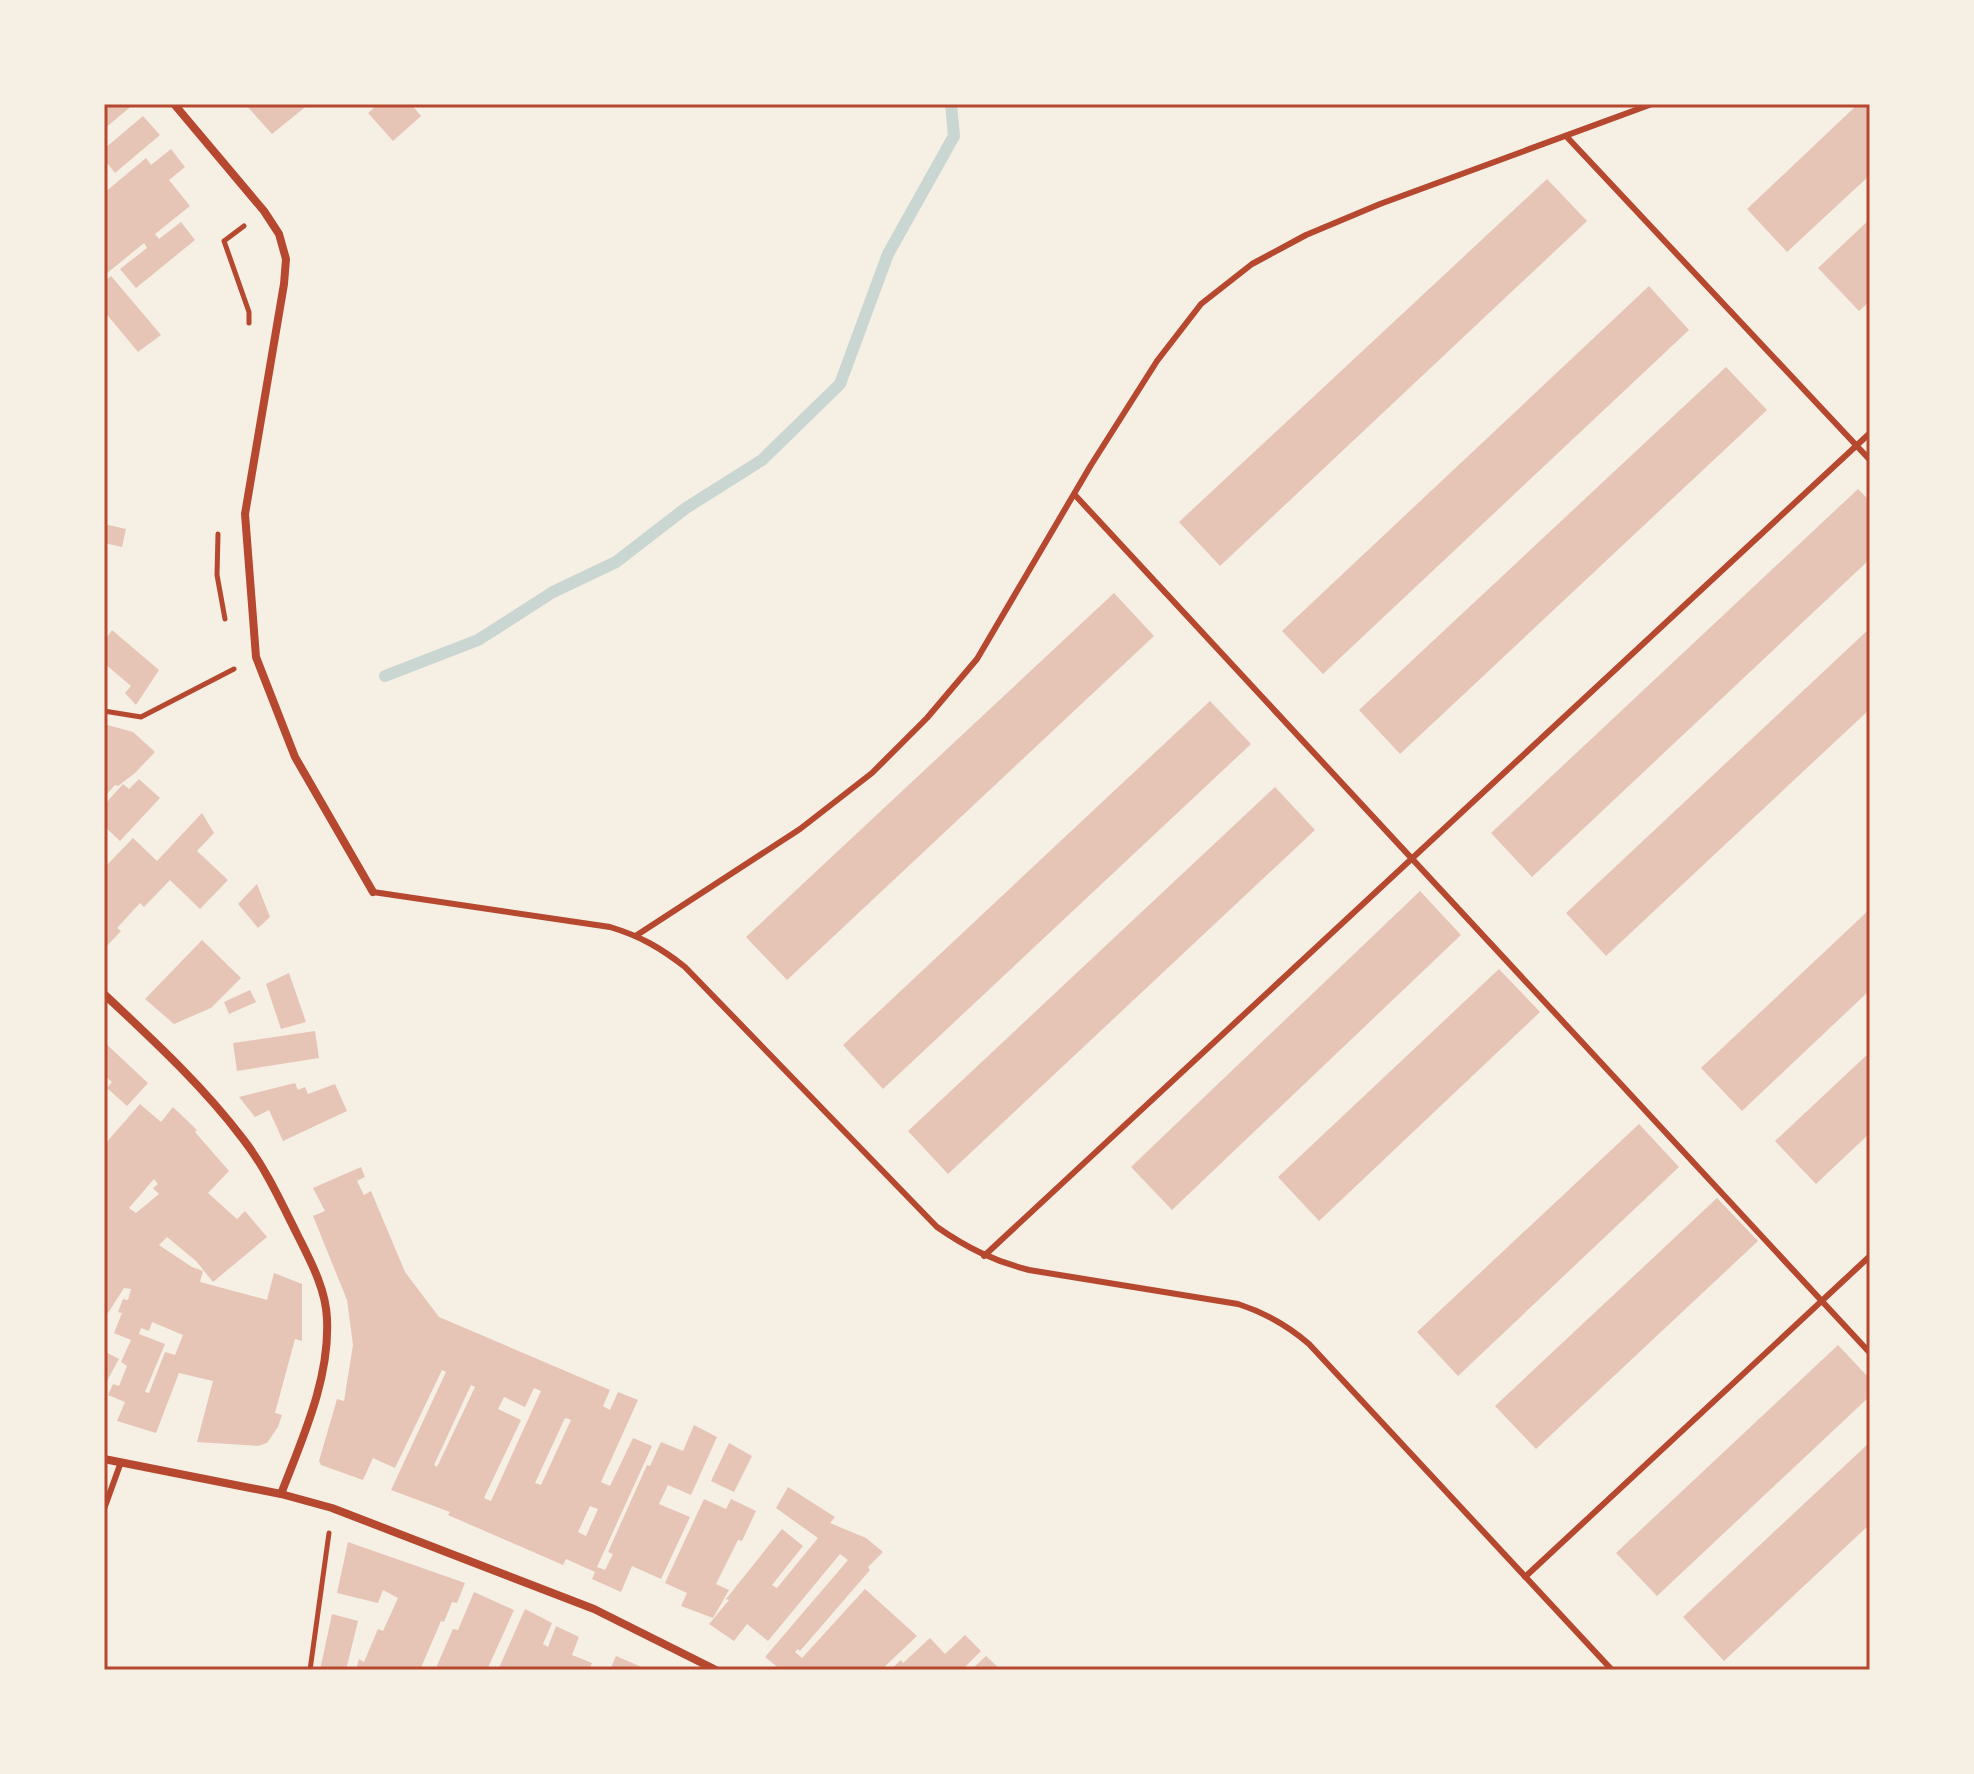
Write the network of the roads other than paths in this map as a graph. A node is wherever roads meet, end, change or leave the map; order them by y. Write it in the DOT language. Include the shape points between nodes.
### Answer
graph roads {
  1 [pos="174,104"];
  2 [pos="1652,104"];
  3 [pos="1566,136"];
  4 [pos="1870,433"];
  5 [pos="1857,445"];
  6 [pos="1870,460"];
  7 [pos="1074,494"];
  8 [pos="1412,858"];
  9 [pos="373,892"];
  10 [pos="637,935"];
  11 [pos="104,994"];
  12 [pos="984,1256"];
  13 [pos="1870,1256"];
  14 [pos="1822,1301"];
  15 [pos="1870,1353"];
  16 [pos="104,1459"];
  17 [pos="121,1462"];
  18 [pos="281,1494"];
  19 [pos="104,1509"];
  20 [pos="1525,1577"];
  21 [pos="716,1670"];
  22 [pos="1612,1670"];
  1 -- 9 [label="street" via="264,211 279,234 286,259 245,514 256,657 295,757"];
  2 -- 3 [label="lane"];
  3 -- 5 [label="lane"];
  3 -- 7 [label="lane" via="1380,204 1252,264 1201,304 1157,361"];
  4 -- 5 [label="lane"];
  5 -- 6 [label="lane"];
  5 -- 8 [label="lane"];
  7 -- 8 [label="lane"];
  7 -- 10 [label="lane" via="977,659 916,729 872,773 800,829"];
  8 -- 12 [label="lane"];
  8 -- 14 [label="lane"];
  9 -- 10 [label="lane"];
  10 -- 12 [label="lane" via="685,967 937,1227"];
  11 -- 18 [label="street" via="245,1140 322,1291 327,1316 324,1356 311,1415"];
  12 -- 20 [label="lane" via="1029,1270 1264,1312 1309,1344"];
  13 -- 14 [label="lane"];
  14 -- 15 [label="lane"];
  14 -- 20 [label="lane"];
  16 -- 17 [label="street"];
  17 -- 18 [label="street"];
  17 -- 19 [label="lane"];
  18 -- 21 [label="street" via="332,1508 594,1609"];
  20 -- 22 [label="lane"];
}
